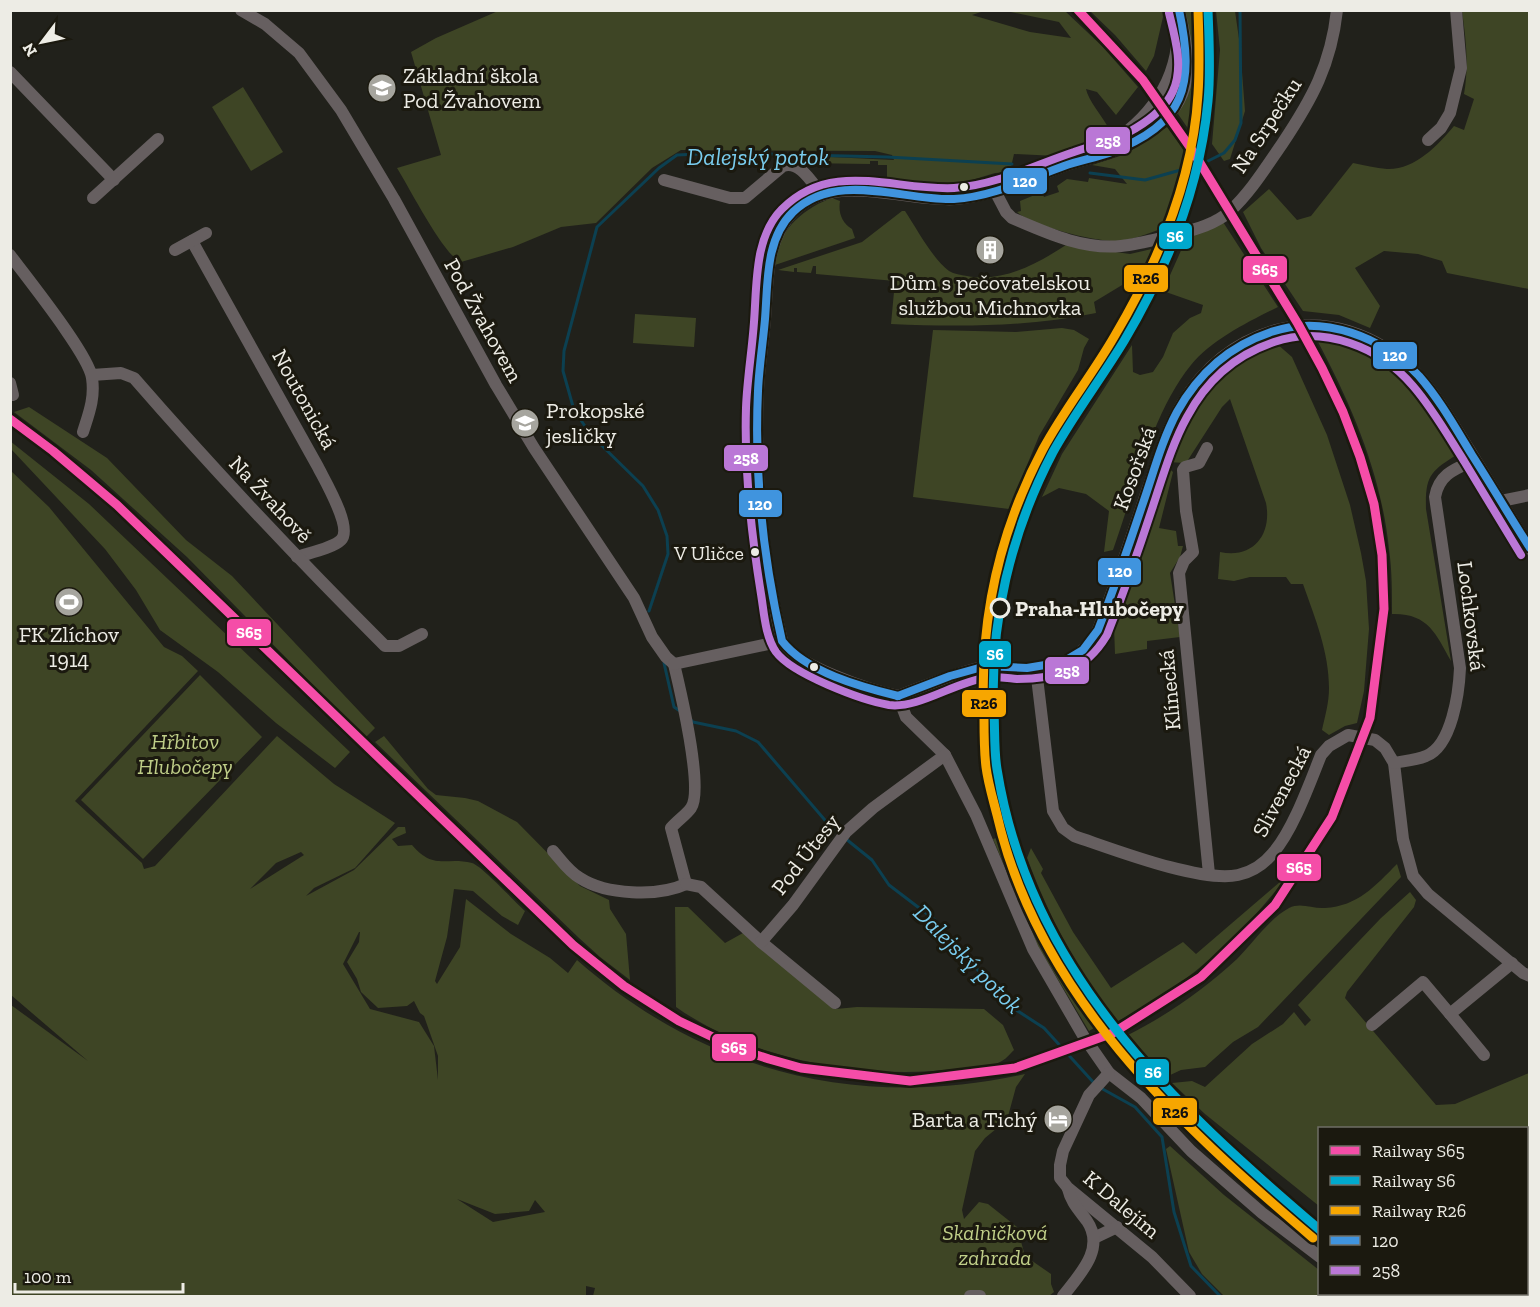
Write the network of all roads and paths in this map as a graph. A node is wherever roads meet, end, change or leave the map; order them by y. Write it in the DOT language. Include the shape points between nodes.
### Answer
graph roads {
  1 [pos="242,10"];
  2 [pos="1179,10"];
  3 [pos="1337,10"];
  4 [pos="1456,10"];
  5 [pos="10,72"];
  6 [pos="158,139"];
  7 [pos="1428,140"];
  8 [pos="1084,159"];
  9 [pos="114,180"];
  10 [pos="664,180"];
  11 [pos="994,190"];
  12 [pos="822,195"];
  13 [pos="93,198"];
  14 [pos="206,233"];
  15 [pos="192,241"];
  16 [pos="175,250"];
  17 [pos="10,255"];
  18 [pos="92,375"];
  19 [pos="83,432"];
  20 [pos="1207,448"];
  21 [pos="1475,460"];
  22 [pos="1530,495"];
  23 [pos="1501,501"];
  24 [pos="1529,545"];
  25 [pos="297,556"];
  26 [pos="422,634"];
  27 [pos="782,641"];
  28 [pos="674,664"];
  29 [pos="1036,669"];
  30 [pos="898,696"];
  31 [pos="945,756"];
  32 [pos="1394,763"];
  33 [pos="553,851"];
  34 [pos="1209,874"];
  35 [pos="686,885"];
  36 [pos="761,942"];
  37 [pos="1512,963"];
  38 [pos="1530,976"];
  39 [pos="835,1003"];
  40 [pos="1450,1014"];
  41 [pos="1372,1025"];
  42 [pos="1484,1055"];
  43 [pos="1105,1078"];
  44 [pos="1068,1188"];
  45 [pos="1117,1227"];
  46 [pos="1094,1238"];
  47 [pos="1318,1255"];
  48 [pos="970,1296"];
  49 [pos="980,1296"];
  50 [pos="1064,1296"];
  51 [pos="1190,1296"];
  1 -- 28 [label="street, Pod Žvahovem" via="299,53 341,110 496,385 634,598 652,637"];
  2 -- 8 [label="street" via="1176,58 1166,87 1124,135"];
  2 -- 8 [label="street" via="1188,66 1182,98 1155,128 1130,144"];
  3 -- 11 [label="street, Na Srpečku" via="1319,84 1306,109 1243,197 1228,213 1199,229 1138,244 1096,246 1071,241 1012,218"];
  4 -- 7 [label="street" via="1461,68 1450,113"];
  5 -- 9 [label="street"];
  6 -- 9 [label="street"];
  8 -- 11 [label="street"];
  9 -- 13 [label="street"];
  10 -- 12 [label="street" via="730,198 745,198 790,164 797,166"];
  11 -- 12 [label="street" via="940,199 858,190"];
  12 -- 27 [label="street" via="794,211 774,241 759,377 759,504"];
  14 -- 15 [label="street"];
  15 -- 16 [label="street"];
  15 -- 25 [label="street, Noutonická" via="318,467 346,529 339,542"];
  17 -- 18 [label="street" via="79,350"];
  18 -- 19 [label="street" via="93,400"];
  18 -- 25 [label="street, Na Žvahově" via="121,373 134,378"];
  20 -- 34 [label="street, Klínecká" via="1199,464 1183,470 1193,552 1179,573"];
  21 -- 23 [label="street, Kosořská"];
  21 -- 29 [label="street, Kosořská" via="1441,405 1410,366 1378,342 1336,328 1301,326 1272,331 1242,343 1206,371 1182,405 1165,440 1094,639 1073,658"];
  21 -- 32 [label="street, Lochkovská" via="1443,476 1435,497 1460,668 1459,691 1447,733 1434,750 1428,756"];
  22 -- 23 [label="street"];
  23 -- 24 [label="street, Kosořská"];
  25 -- 26 [label="street, Na Žvahově" via="385,646 399,646"];
  27 -- 28 [label="street"];
  27 -- 30 [label="street" via="790,652 832,674"];
  28 -- 35 [label="street" via="687,720 696,795 692,808 671,828"];
  29 -- 30 [label="street, Kosořská" via="984,666"];
  29 -- 34 [label="street, Slivenecká" via="1052,801 1062,828 1074,836 1170,867"];
  30 -- 31 [label="street" via="906,717"];
  31 -- 36 [label="street, Pod Útesy" via="873,808 842,837"];
  31 -- 43 [label="street" via="976,815 1033,949"];
  32 -- 34 [label="street, Slivenecká" via="1375,740 1354,735 1339,739 1321,755 1272,854 1249,872 1236,876"];
  32 -- 37 [label="street" via="1403,839 1413,876 1428,894"];
  33 -- 35 [label="street" via="579,878 612,891 670,891"];
  35 -- 36 [label="street" via="700,887"];
  36 -- 39 [label="street"];
  37 -- 38 [label="street"];
  37 -- 40 [label="street"];
  40 -- 41 [label="street" via="1423,982"];
  40 -- 42 [label="street"];
  43 -- 44 [label="street, K Dalejím" via="1089,1095 1063,1151 1060,1178"];
  43 -- 47 [label="street" via="1141,1098 1191,1151"];
  44 -- 45 [label="street, K Dalejím"];
  44 -- 46 [label="street" via="1070,1199 1089,1224"];
  45 -- 46 [label="street"];
  45 -- 51 [label="street, K Dalejím"];
  46 -- 50 [label="street" via="1092,1254"];
  48 -- 49 [label="street"];
}
